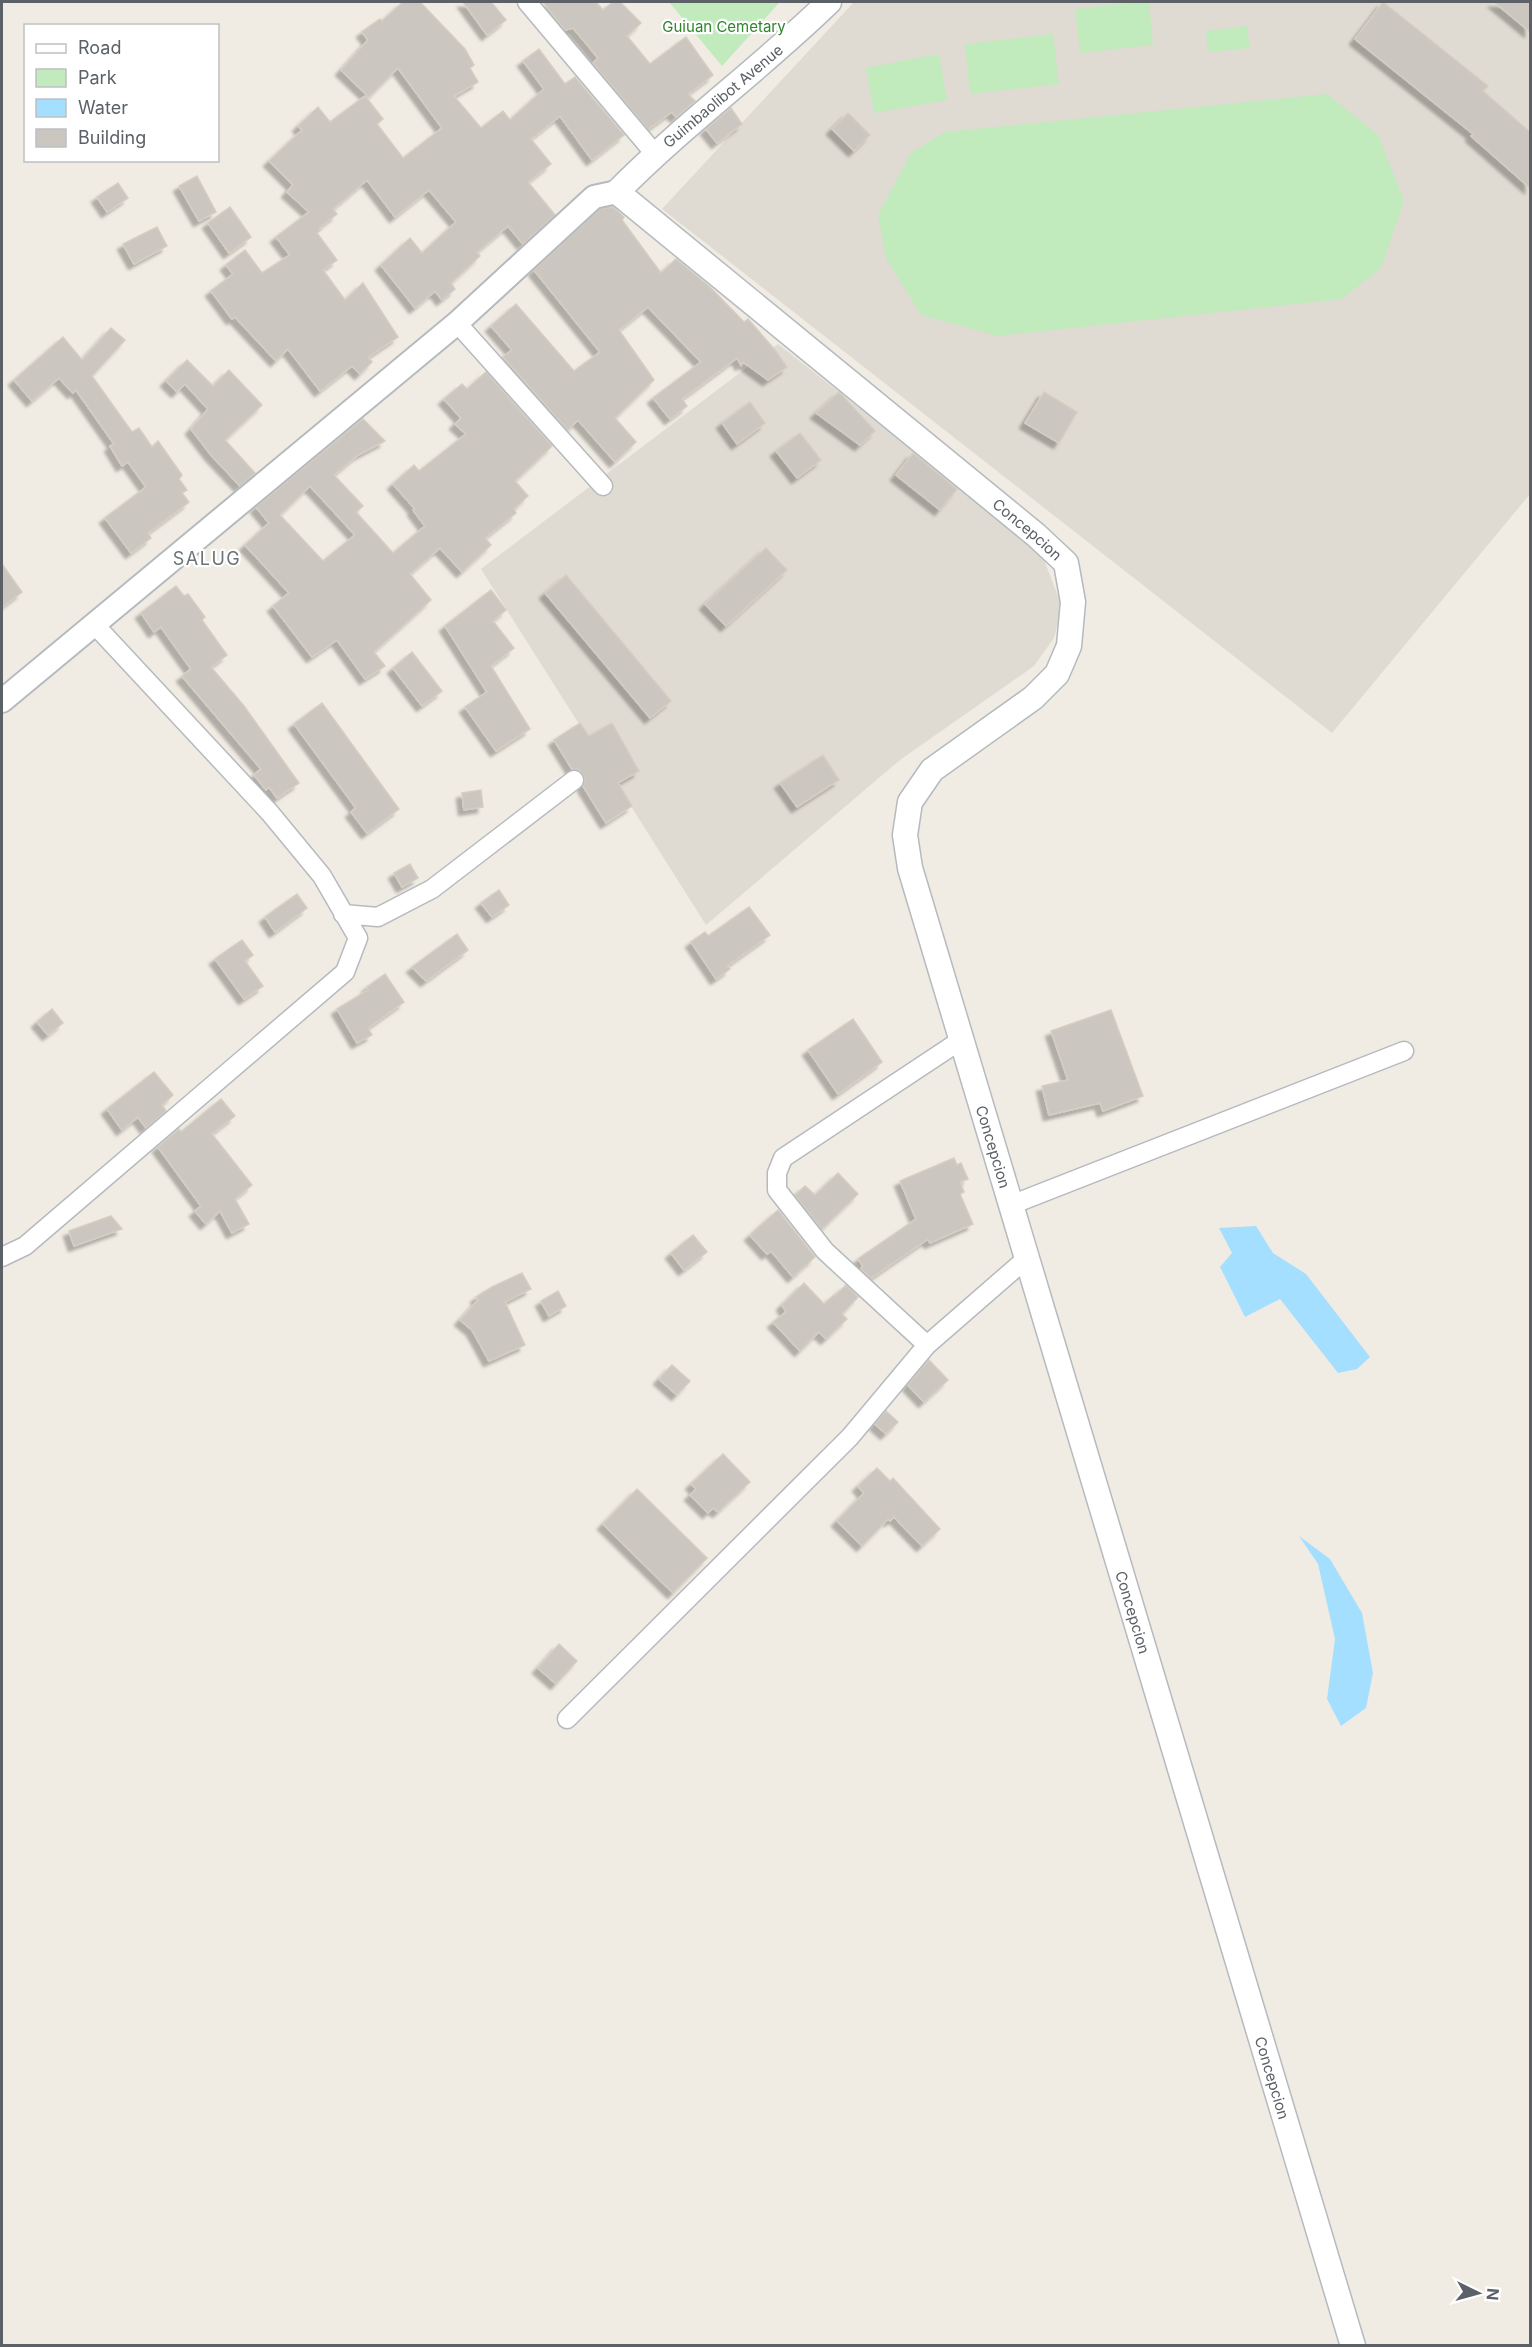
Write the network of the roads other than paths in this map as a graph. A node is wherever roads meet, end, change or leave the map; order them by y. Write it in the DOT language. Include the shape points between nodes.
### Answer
graph roads {
  1 [pos="527,2"];
  2 [pos="829,2"];
  3 [pos="655,154"];
  4 [pos="617,192"];
  5 [pos="457,323"];
  6 [pos="603,486"];
  7 [pos="94,624"];
  8 [pos="2,701"];
  9 [pos="574,780"];
  10 [pos="344,914"];
  11 [pos="961,1040"];
  12 [pos="1404,1051"];
  13 [pos="1011,1205"];
  14 [pos="2,1257"];
  15 [pos="1027,1258"];
  16 [pos="927,1345"];
  17 [pos="567,1719"];
  18 [pos="1353,2346"];
  1 -- 3 [label="street"];
  2 -- 3 [label="main road, Guimbaolibot Avenue"];
  3 -- 4 [label="main road, Guimbaolibot Avenue"];
  4 -- 5 [label="street" via="594,197"];
  4 -- 11 [label="main road, Concepcion" via="1066,563 1073,602 1069,646 1057,674 1034,698 932,770 910,802 905,835 910,868"];
  5 -- 6 [label="street"];
  5 -- 7 [label="street"];
  7 -- 8 [label="street"];
  7 -- 10 [label="street" via="270,813 322,876"];
  9 -- 10 [label="street" via="432,890 378,917"];
  10 -- 14 [label="street" via="358,938 345,972 25,1246"];
  11 -- 13 [label="main road, Concepcion"];
  11 -- 16 [label="street" via="783,1158 777,1173 777,1190 825,1251"];
  12 -- 13 [label="street"];
  13 -- 15 [label="main road, Concepcion"];
  15 -- 16 [label="street"];
  15 -- 18 [label="main road, Concepcion"];
  16 -- 17 [label="street" via="850,1437"];
}
